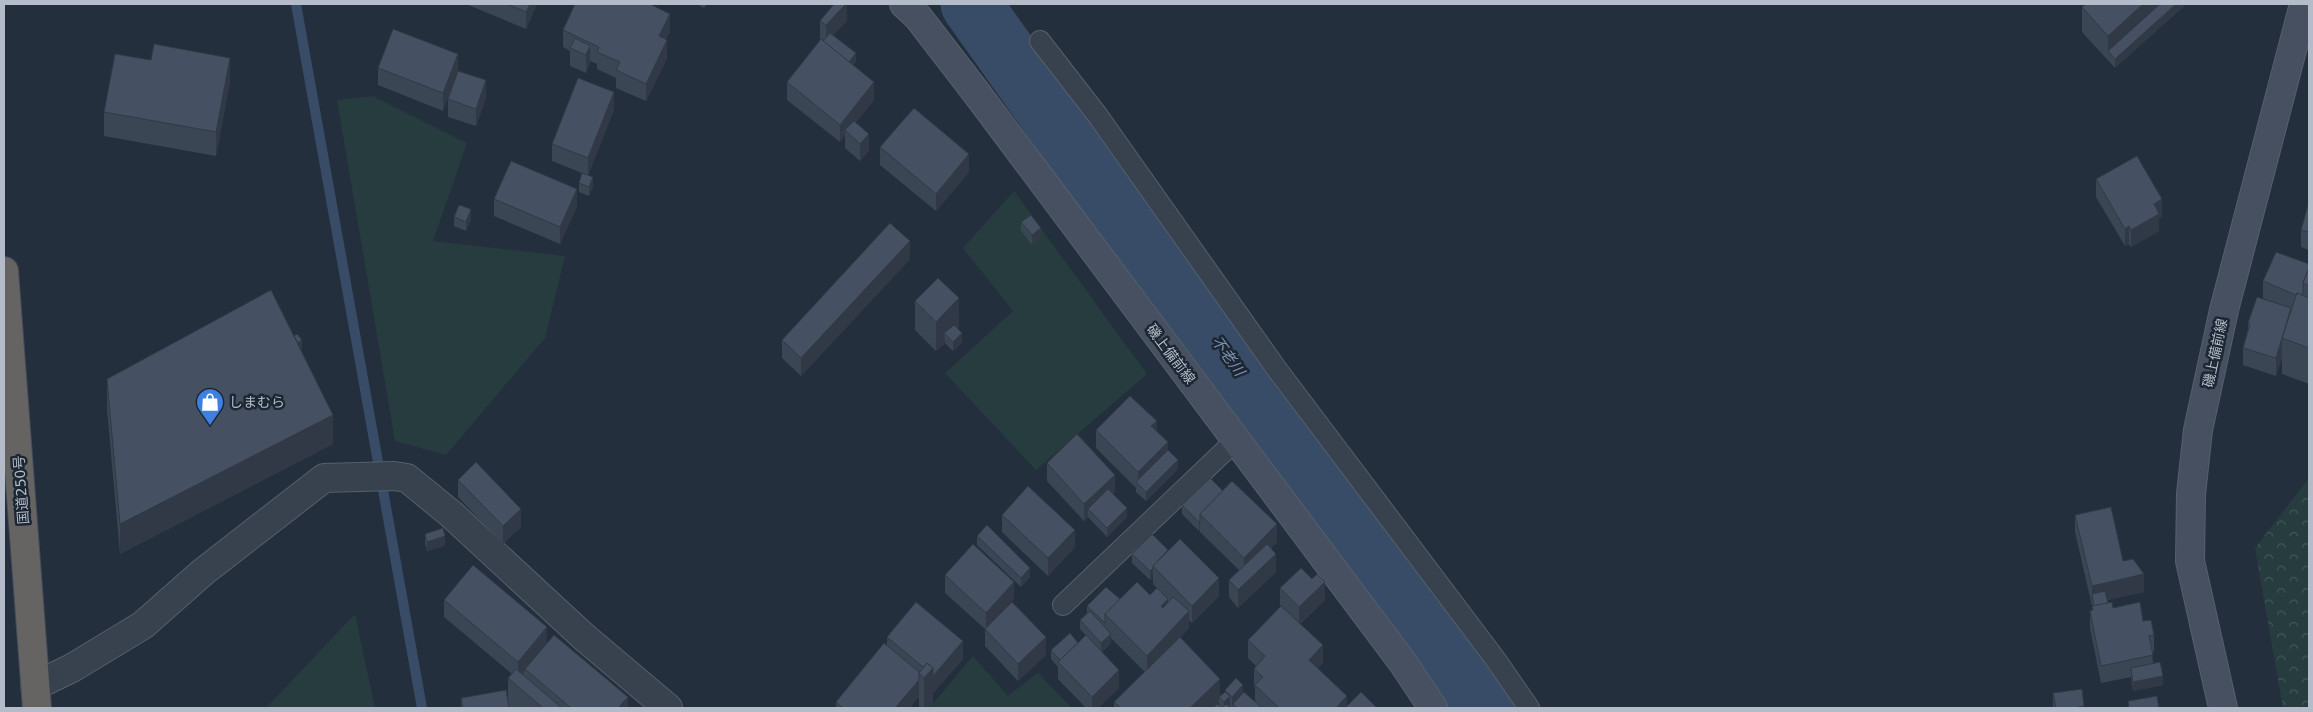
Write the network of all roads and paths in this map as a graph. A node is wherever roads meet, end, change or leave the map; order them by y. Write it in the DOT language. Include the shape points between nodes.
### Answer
graph roads {
  1 [pos="904,4"];
  2 [pos="2304,4"];
  3 [pos="1040,41"];
  4 [pos="4,271"];
  5 [pos="1236,440"];
  6 [pos="1062,605"];
  7 [pos="36,697"];
  8 [pos="668,708"];
  9 [pos="1433,708"];
  10 [pos="1529,708"];
  11 [pos="2223,708"];
  1 -- 5 [label="main road, 磯上備前線" via="918,17"];
  2 -- 11 [label="main road, 磯上備前線" via="2224,310 2198,430 2190,561"];
  3 -- 10 [label="lane" via="1098,116 1276,368"];
  4 -- 7 [label="highway, 国道250号"];
  5 -- 6 [label="lane"];
  5 -- 9 [label="main road, 磯上備前線"];
  7 -- 8 [label="street" via="72,668 143,625 204,572 324,478 381,476 407,478"];
}
